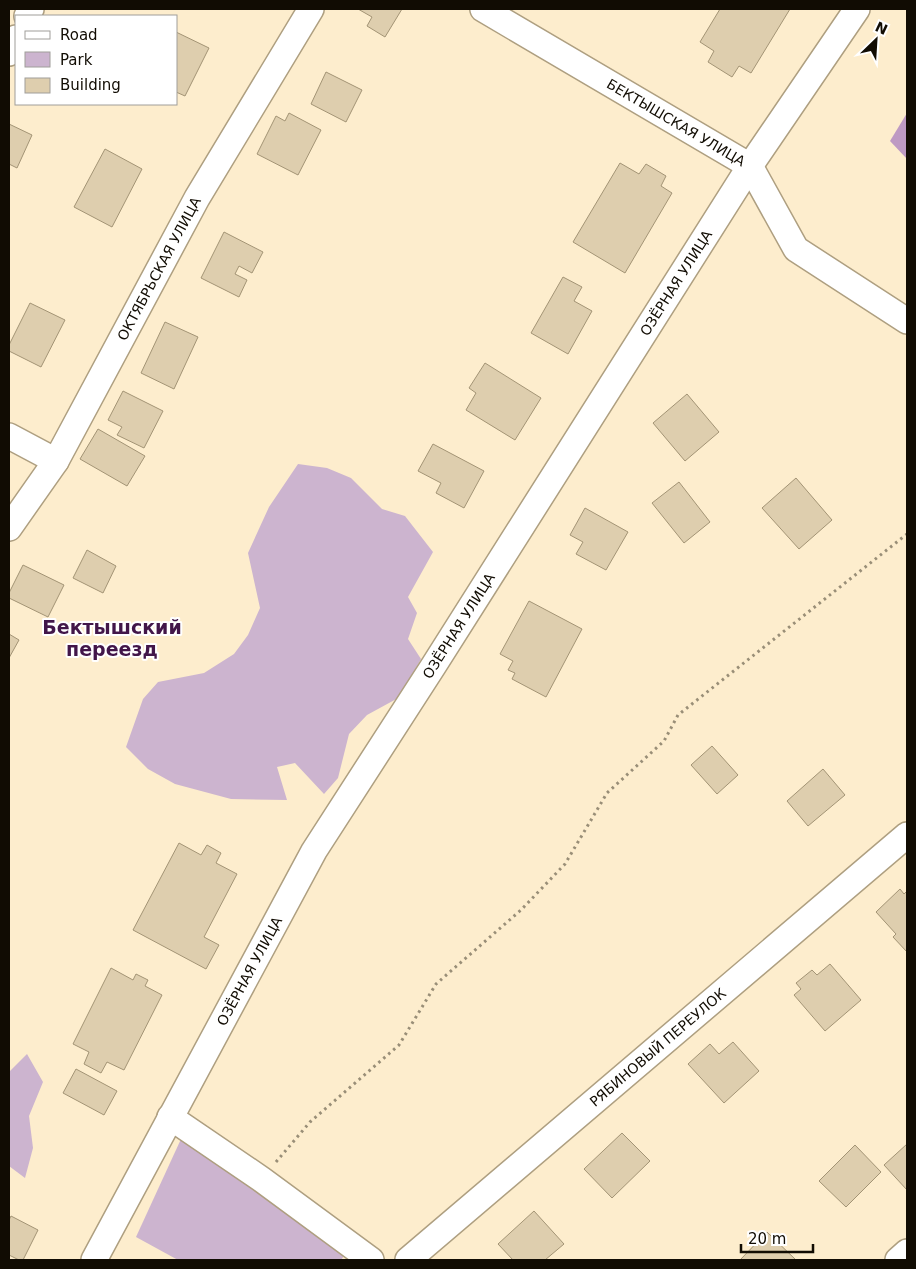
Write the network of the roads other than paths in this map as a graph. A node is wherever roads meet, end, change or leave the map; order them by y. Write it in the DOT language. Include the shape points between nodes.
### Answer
graph roads {
  1 [pos="311,9"];
  2 [pos="483,9"];
  3 [pos="857,9"];
  4 [pos="15,40"];
  5 [pos="9,53"];
  6 [pos="750,166"];
  7 [pos="907,321"];
  8 [pos="9,436"];
  9 [pos="56,461"];
  10 [pos="9,528"];
  11 [pos="907,834"];
  12 [pos="170,1116"];
  13 [pos="907,1252"];
  14 [pos="94,1260"];
  15 [pos="370,1260"];
  16 [pos="408,1260"];
  17 [pos="898,1260"];
  1 -- 9 [label="street, ОКТЯБРЬСКАЯ УЛИЦА" via="197,198"];
  2 -- 6 [label="street, БЕКТЫШСКАЯ УЛИЦА"];
  3 -- 6 [label="street, ОЗЁРНАЯ УЛИЦА"];
  4 -- 5 [label="street"];
  6 -- 7 [label="street, БЕКТЫШСКАЯ УЛИЦА" via="796,249"];
  6 -- 12 [label="street, ОЗЁРНАЯ УЛИЦА" via="314,851"];
  8 -- 9 [label="street"];
  9 -- 10 [label="street, ОКТЯБРЬСКАЯ УЛИЦА"];
  11 -- 16 [label="street, РЯБИНОВЫЙ ПЕРЕУЛОК"];
  12 -- 14 [label="street, ОЗЁРНАЯ УЛИЦА"];
  12 -- 15 [label="street"];
  13 -- 17 [label="street"];
}
